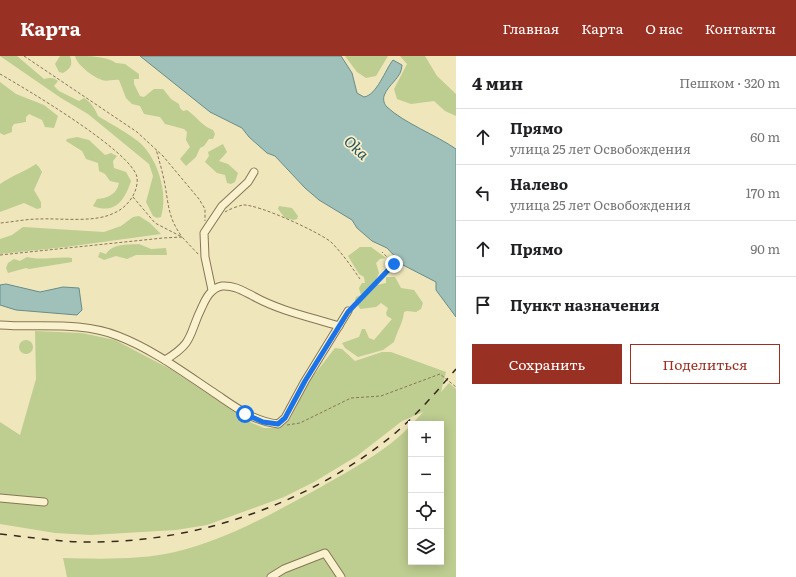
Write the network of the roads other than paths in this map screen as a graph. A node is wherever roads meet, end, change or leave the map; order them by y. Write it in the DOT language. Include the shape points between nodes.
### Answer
graph roads {
  1 [pos="254,172"];
  2 [pos="212,290"];
  3 [pos="348,312"];
  4 [pos="0,325"];
  5 [pos="339,326"];
  6 [pos="165,360"];
  7 [pos="0,498"];
  8 [pos="44,502"];
  9 [pos="271,577"];
  10 [pos="341,577"];
  1 -- 2 [label="street" via="248,182 222,206 204,234 205,257"];
  2 -- 5 [label="street" via="222,286 237,288 272,307"];
  2 -- 6 [label="street" via="199,312 188,341 178,352"];
  3 -- 5 [label="street"];
  4 -- 6 [label="street" via="80,327 117,335"];
  5 -- 6 [label="street" via="285,418 278,424 263,422 245,414"];
  7 -- 8 [label="street"];
  9 -- 10 [label="street" via="284,569 325,553"];
}
